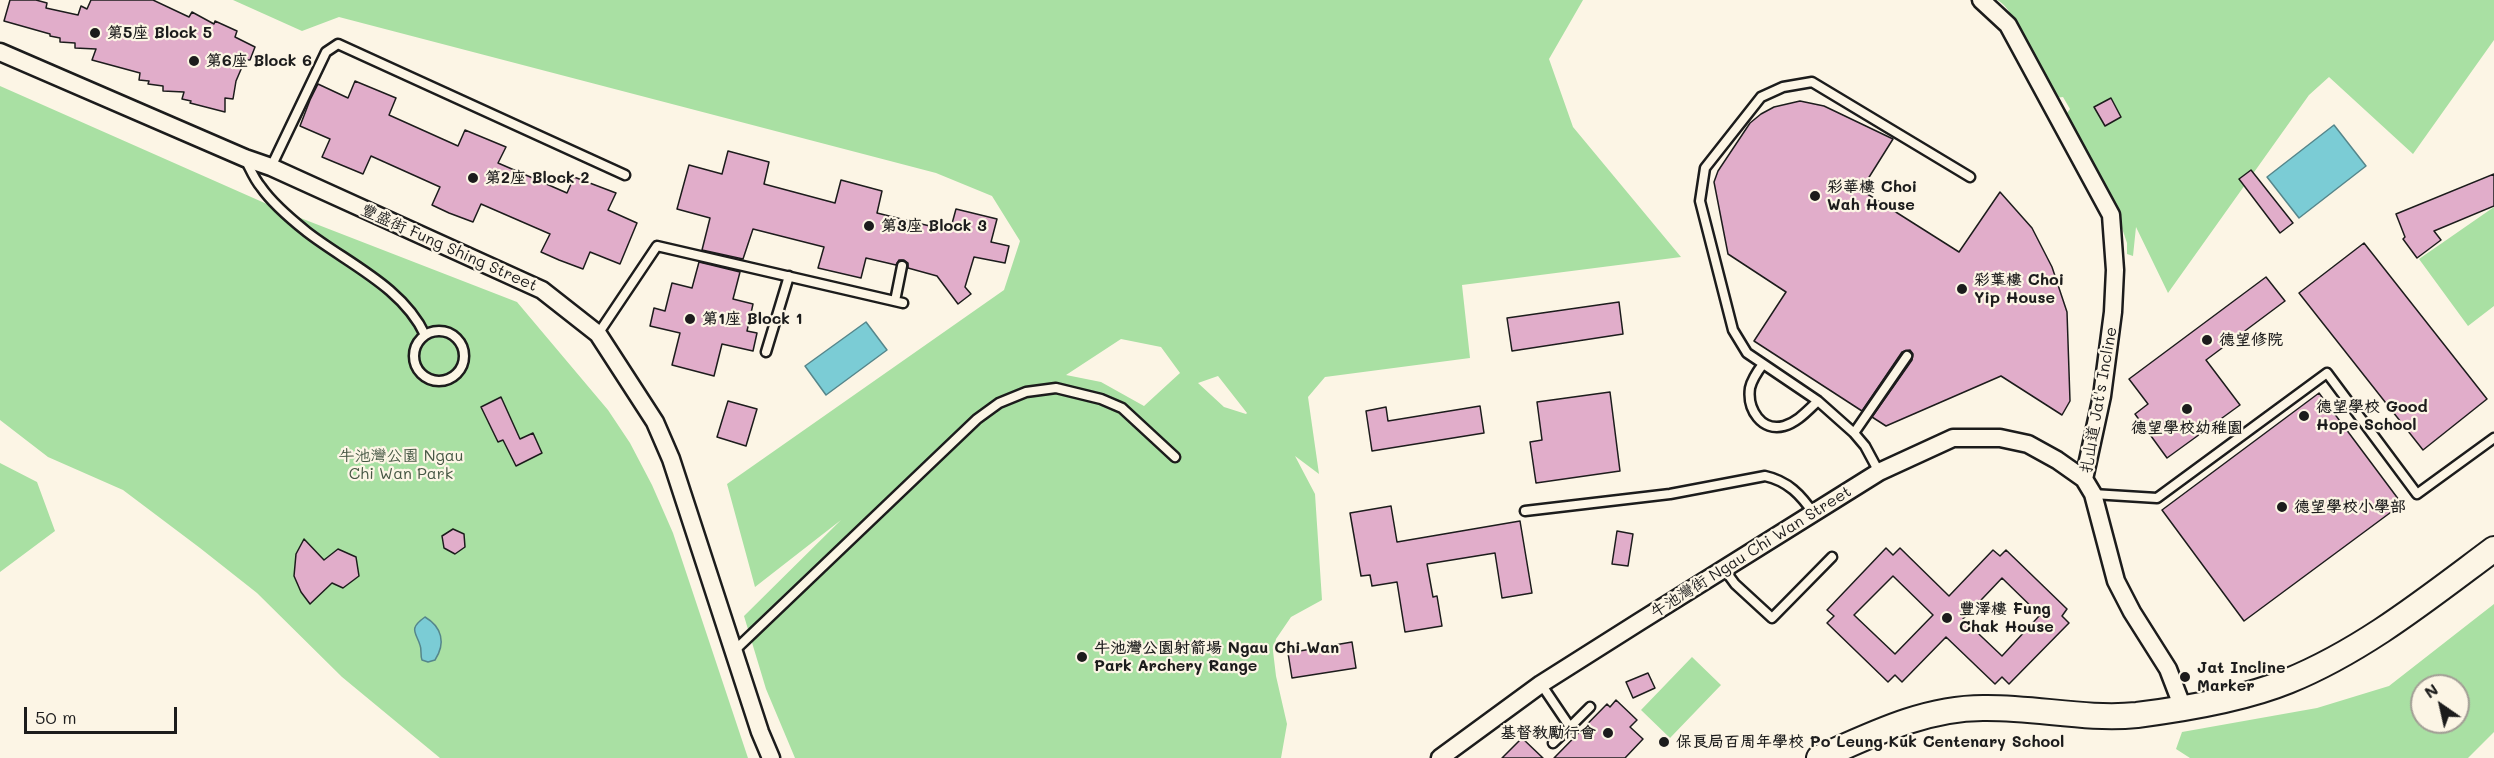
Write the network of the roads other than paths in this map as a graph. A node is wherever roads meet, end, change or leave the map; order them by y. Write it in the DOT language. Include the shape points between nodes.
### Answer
graph roads {
  1 [pos="1981,0"];
  2 [pos="0,52"];
  3 [pos="245,158"];
  4 [pos="271,167"];
  5 [pos="625,175"];
  6 [pos="1970,177"];
  7 [pos="902,266"];
  8 [pos="789,276"];
  9 [pos="598,334"];
  10 [pos="425,335"];
  11 [pos="766,352"];
  12 [pos="1907,356"];
  13 [pos="1763,364"];
  14 [pos="1818,401"];
  15 [pos="1854,433"];
  16 [pos="2494,438"];
  17 [pos="1175,457"];
  18 [pos="1879,472"];
  19 [pos="2084,478"];
  20 [pos="2093,494"];
  21 [pos="1525,511"];
  22 [pos="1814,514"];
  23 [pos="2494,549"];
  24 [pos="1832,557"];
  25 [pos="1724,569"];
  26 [pos="734,652"];
  27 [pos="1541,684"];
  28 [pos="1590,707"];
  29 [pos="2183,708"];
  30 [pos="1570,727"];
  31 [pos="1553,743"];
  32 [pos="771,758"];
  33 [pos="1440,758"];
  34 [pos="1819,758"];
  1 -- 19 [label="street, 扎山道 Jat's Incline" via="2008,25 2111,215 2114,312 2102,396"];
  2 -- 3 [label="street, 豐盛街 Fung Shing Street"];
  3 -- 4 [label="street, 豐盛街 Fung Shing Street"];
  3 -- 10 [label="lane" via="261,188 285,212 389,290 419,322"];
  4 -- 5 [label="lane" via="326,52 338,44"];
  4 -- 9 [label="street, 豐盛街 Fung Shing Street" via="542,290"];
  6 -- 13 [label="lane" via="1812,82 1783,87 1761,97 1705,168 1700,201 1733,330 1747,353"];
  7 -- 8 [label="lane" via="899,302"];
  8 -- 9 [label="lane" via="657,246"];
  8 -- 11 [label="lane"];
  9 -- 26 [label="street, 豐盛街 Fung Shing Street" via="655,422 671,459"];
  10 -- 10 [label="lane" via="451,333 462,346 464,363 454,377 438,382 417,370 413,355"];
  12 -- 15 [label="lane"];
  13 -- 14 [label="lane"];
  13 -- 14 [label="lane" via="1753,377 1750,397 1764,424 1773,428 1792,423"];
  14 -- 15 [label="lane"];
  15 -- 18 [label="lane"];
  16 -- 20 [label="lane" via="2417,494 2327,373 2157,498"];
  17 -- 26 [label="lane" via="1122,408 1101,399 1056,388 1026,392 999,403 968,428"];
  18 -- 19 [label="street, 牛池灣街 Ngau Chi Wan Street" via="1953,438 2000,438 2028,444"];
  18 -- 22 [label="street, 牛池灣街 Ngau Chi Wan Street"];
  19 -- 20 [label="street, 扎山道 Jat's Incline"];
  20 -- 29 [label="street, 扎山道 Jat's Incline" via="2116,581 2168,669"];
  21 -- 22 [label="lane" via="1670,494 1765,476 1792,488"];
  22 -- 25 [label="street, 牛池灣街 Ngau Chi Wan Street"];
  23 -- 29 [label="main road" via="2383,631 2338,657 2287,682"];
  24 -- 25 [label="lane" via="1772,618"];
  25 -- 27 [label="street, 牛池灣街 Ngau Chi Wan Street"];
  26 -- 32 [label="street, 豐盛街 Fung Shing Street"];
  27 -- 30 [label="lane"];
  27 -- 33 [label="street, 牛池灣街 Ngau Chi Wan Street"];
  28 -- 30 [label="lane"];
  29 -- 34 [label="main road" via="2134,715 2079,716 1983,708 1949,710 1914,718"];
  30 -- 31 [label="lane"];
}
